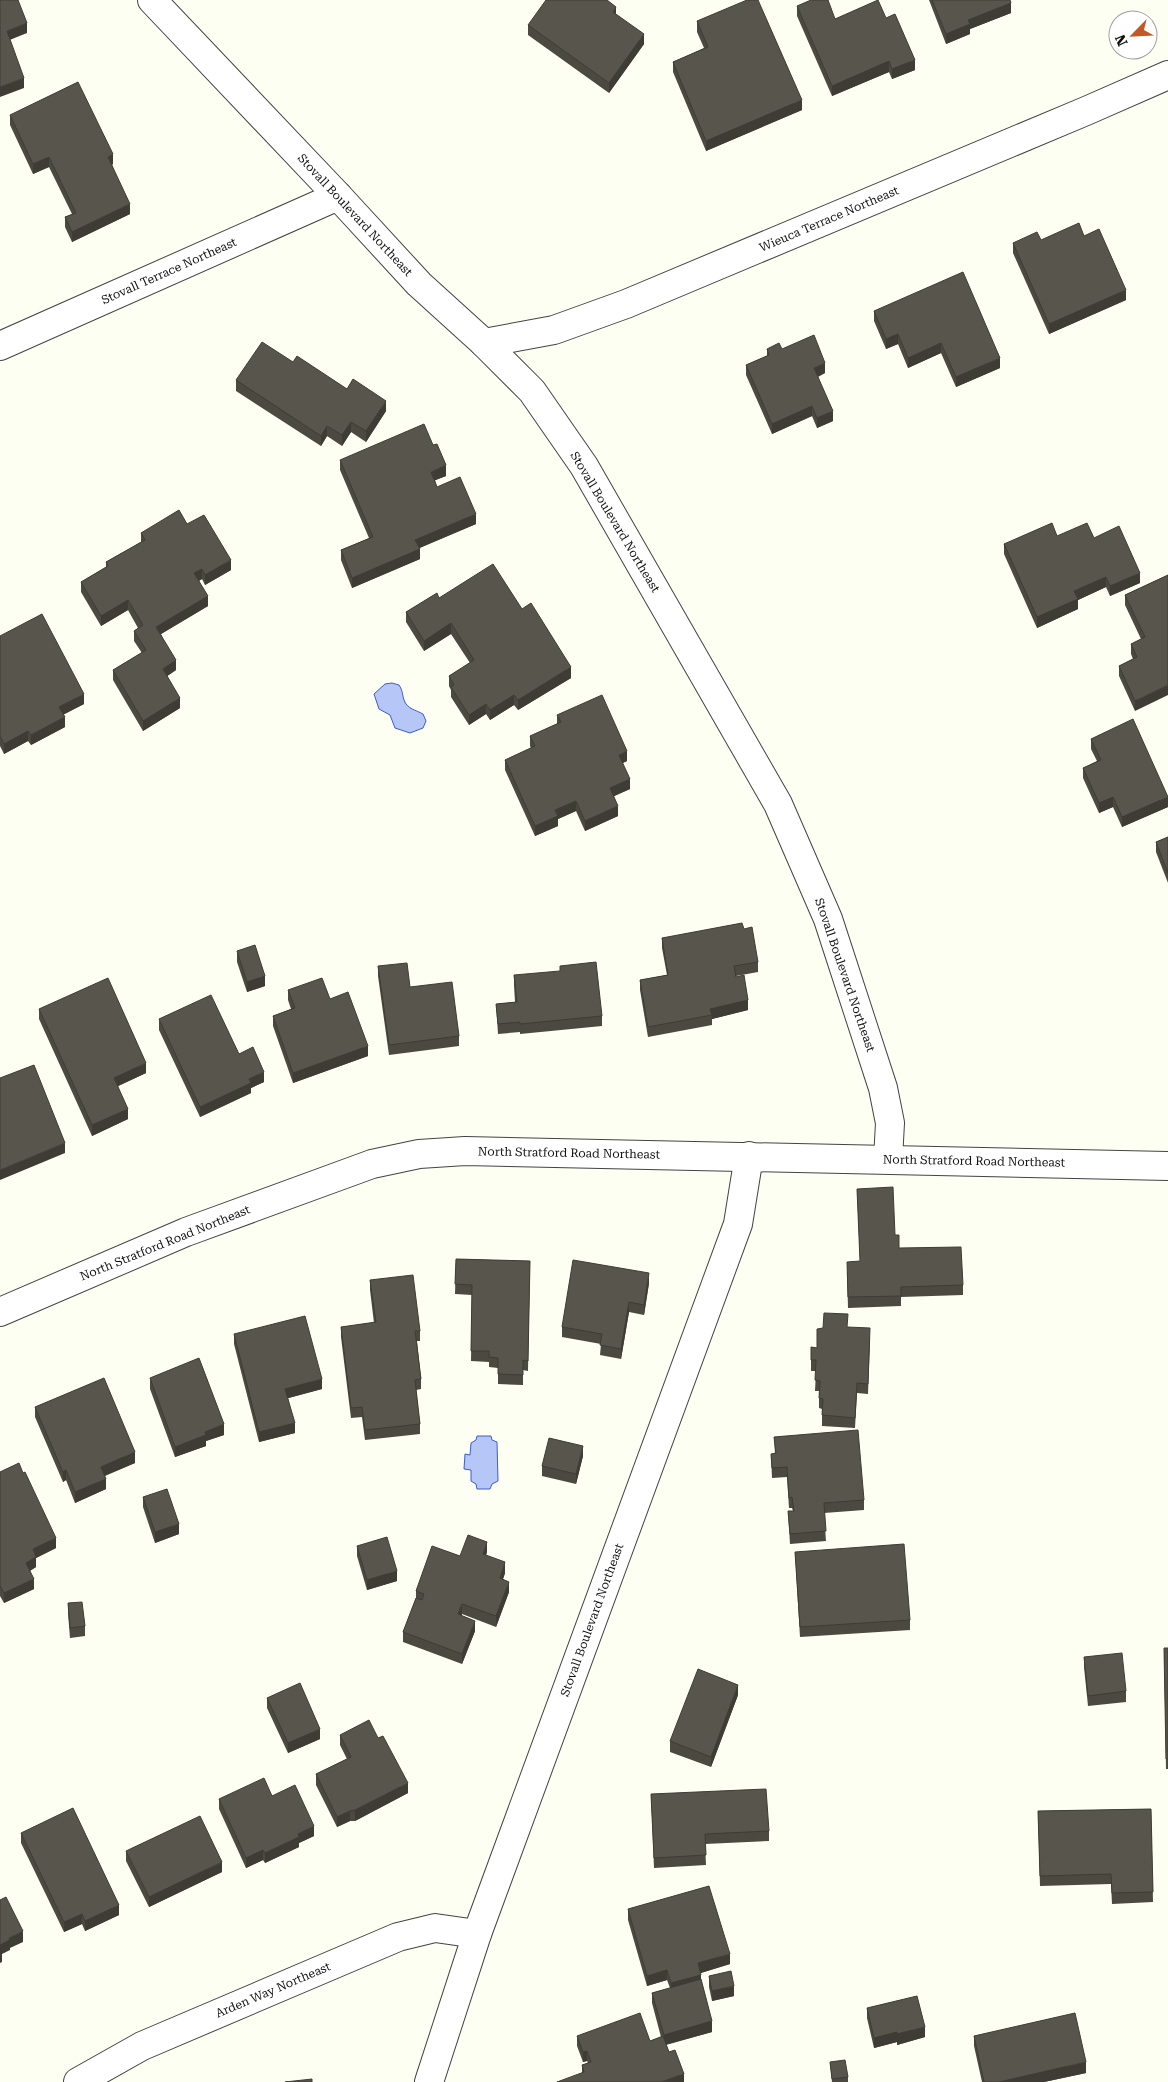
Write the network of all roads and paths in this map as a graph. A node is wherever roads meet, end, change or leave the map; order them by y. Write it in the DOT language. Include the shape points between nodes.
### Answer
graph roads {
  1 [pos="152,0"];
  2 [pos="1168,74"];
  3 [pos="338,196"];
  4 [pos="484,343"];
  5 [pos="0,346"];
  6 [pos="749,1156"];
  7 [pos="888,1159"];
  8 [pos="1168,1166"];
  9 [pos="0,1312"];
  10 [pos="477,1934"];
  11 [pos="78,2082"];
  12 [pos="428,2082"];
  1 -- 3 [label="street, Stovall Boulevard Northeast"];
  2 -- 4 [label="street, Wieuca Terrace Northeast" via="626,304 554,330"];
  3 -- 4 [label="street, Stovall Boulevard Northeast" via="420,284"];
  3 -- 5 [label="street, Stovall Terrace Northeast"];
  4 -- 7 [label="street, Stovall Boulevard Northeast" via="532,391 584,466 778,804 828,919 884,1088 890,1123"];
  6 -- 7 [label="street, North Stratford Road Northeast"];
  6 -- 9 [label="street, North Stratford Road Northeast" via="465,1151 418,1154 372,1164 186,1232"];
  6 -- 10 [label="street, Stovall Boulevard Northeast" via="738,1224"];
  7 -- 8 [label="street, North Stratford Road Northeast"];
  10 -- 11 [label="street, Arden Way Northeast" via="435,1928 398,1937 142,2046"];
  10 -- 12 [label="street, Stovall Boulevard Northeast"];
}
